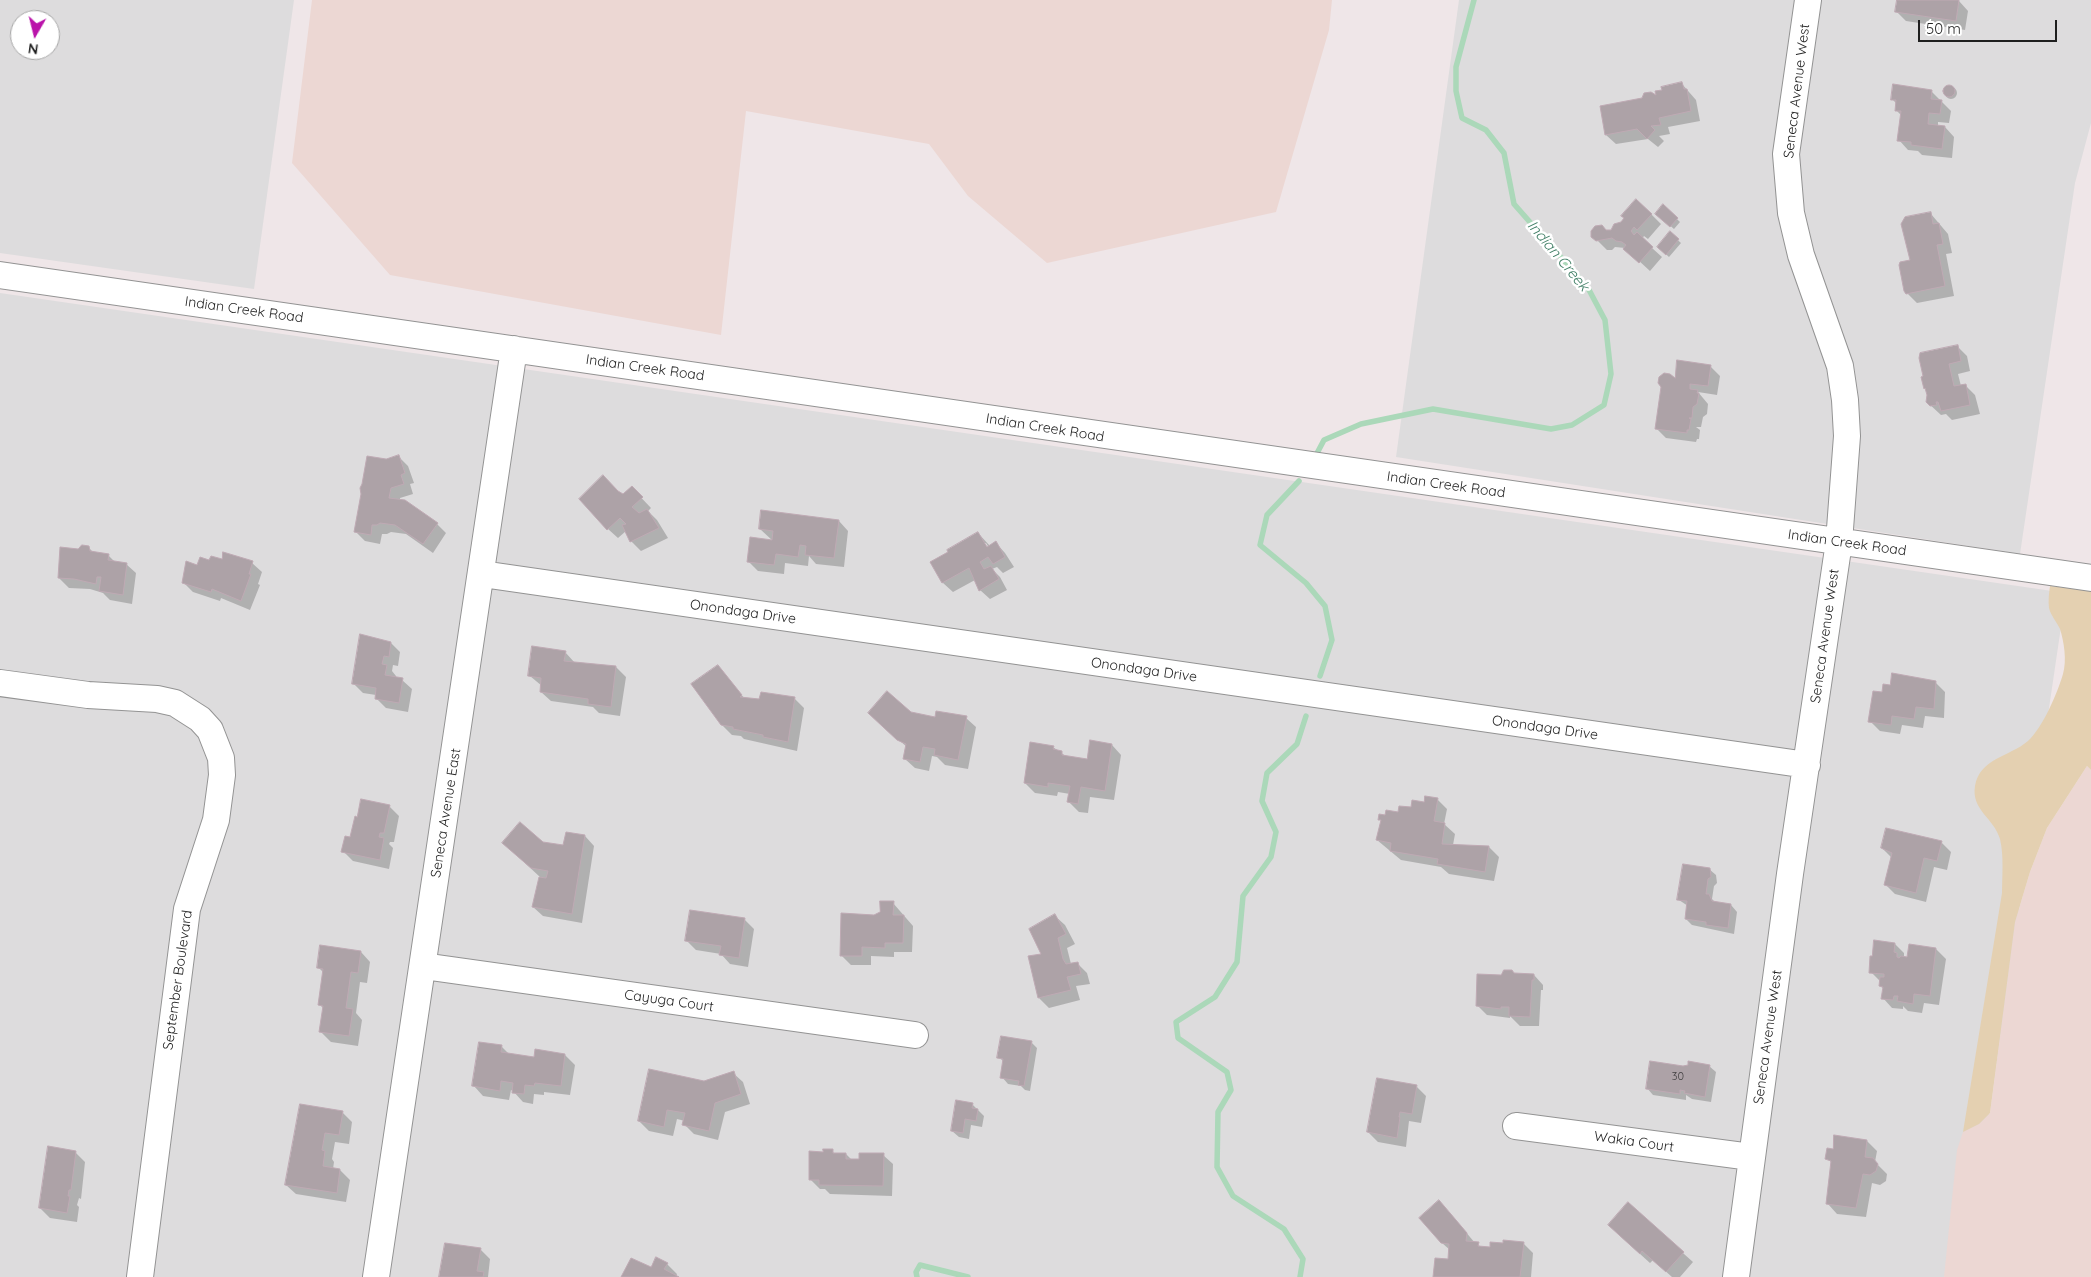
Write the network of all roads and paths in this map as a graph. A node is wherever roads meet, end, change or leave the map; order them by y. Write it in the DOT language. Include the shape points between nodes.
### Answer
graph roads {
  1 [pos="1808,0"];
  2 [pos="0,275"];
  3 [pos="514,349"];
  4 [pos="1839,542"];
  5 [pos="482,574"];
  6 [pos="2091,578"];
  7 [pos="0,683"];
  8 [pos="1807,765"];
  9 [pos="422,966"];
  10 [pos="915,1035"];
  11 [pos="1516,1126"];
  12 [pos="1752,1157"];
  13 [pos="140,1277"];
  14 [pos="376,1277"];
  15 [pos="1736,1277"];
  1 -- 4 [label="street, Seneca Avenue West" via="1786,154 1791,213 1801,255 1840,366 1845,400 1847,436"];
  2 -- 3 [label="street, Indian Creek Road"];
  3 -- 4 [label="street, Indian Creek Road"];
  3 -- 5 [label="street, Seneca Avenue East"];
  4 -- 6 [label="street, Indian Creek Road"];
  4 -- 8 [label="street, Seneca Avenue West"];
  5 -- 8 [label="street, Onondaga Drive"];
  5 -- 9 [label="street, Seneca Avenue East"];
  7 -- 13 [label="street, September Boulevard" via="175,703 200,719 210,730 221,758 216,820 187,909"];
  8 -- 12 [label="street, Seneca Avenue West"];
  9 -- 10 [label="street, Cayuga Court"];
  9 -- 14 [label="street, Seneca Avenue East"];
  11 -- 12 [label="street, Wakia Court"];
  12 -- 15 [label="street, Seneca Avenue West"];
}
